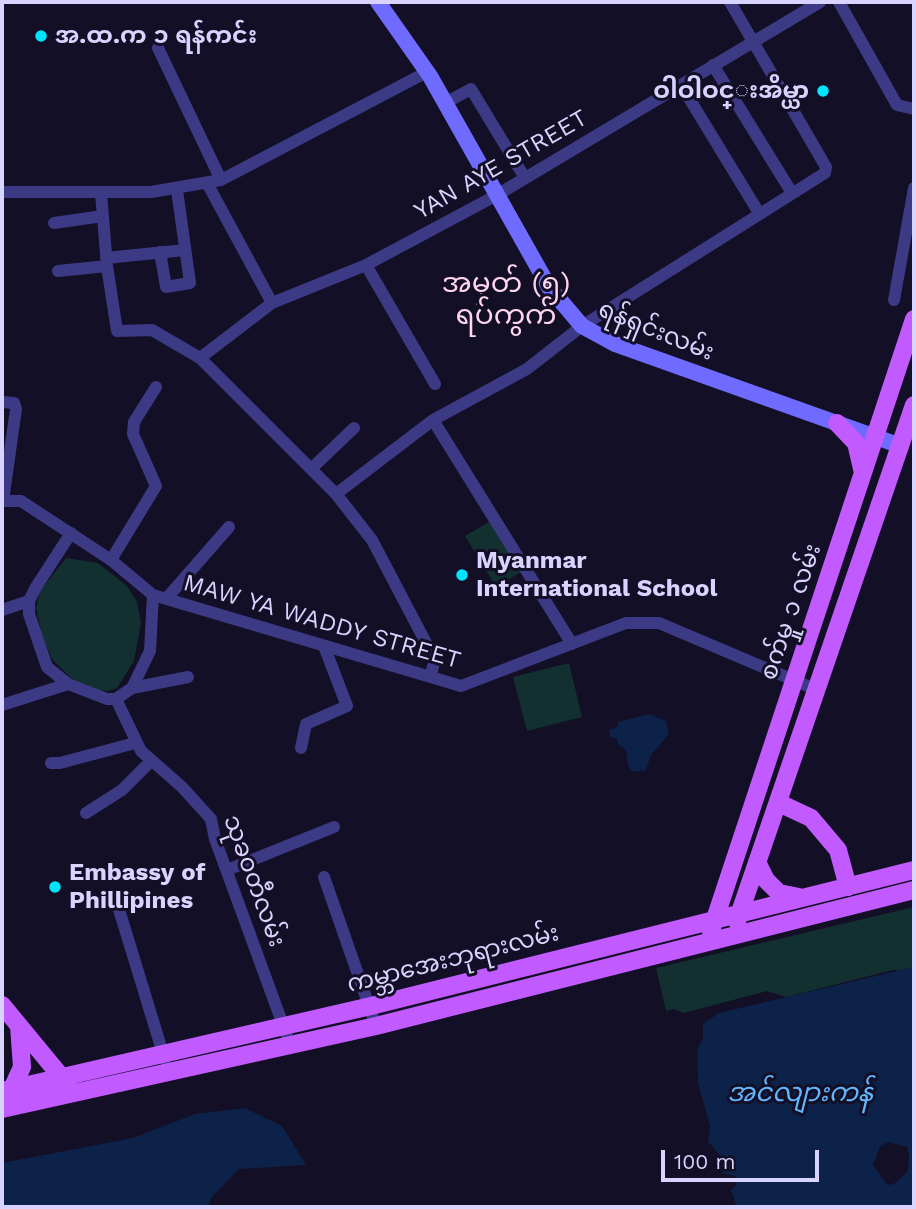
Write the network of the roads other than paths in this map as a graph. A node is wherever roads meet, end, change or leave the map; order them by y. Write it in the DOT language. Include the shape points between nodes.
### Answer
graph roads {
  1 [pos="378,2"];
  2 [pos="730,2"];
  3 [pos="820,2"];
  4 [pos="839,2"];
  5 [pos="754,41"];
  6 [pos="158,48"];
  7 [pos="713,65"];
  8 [pos="427,72"];
  9 [pos="681,85"];
  10 [pos="445,103"];
  11 [pos="914,109"];
  12 [pos="525,178"];
  13 [pos="221,180"];
  14 [pos="207,183"];
  15 [pos="914,189"];
  16 [pos="177,190"];
  17 [pos="2,192"];
  18 [pos="792,192"];
  19 [pos="101,193"];
  20 [pos="497,195"];
  21 [pos="759,213"];
  22 [pos="103,216"];
  23 [pos="54,223"];
  24 [pos="186,256"];
  25 [pos="161,259"];
  26 [pos="107,262"];
  27 [pos="366,265"];
  28 [pos="58,271"];
  29 [pos="894,300"];
  30 [pos="272,303"];
  31 [pos="582,326"];
  32 [pos="913,326"];
  33 [pos="200,358"];
  34 [pos="435,384"];
  35 [pos="156,387"];
  36 [pos="2,402"];
  37 [pos="914,405"];
  38 [pos="433,420"];
  39 [pos="837,423"];
  40 [pos="354,428"];
  41 [pos="877,437"];
  42 [pos="901,446"];
  43 [pos="312,469"];
  44 [pos="862,479"];
  45 [pos="337,494"];
  46 [pos="2,501"];
  47 [pos="229,527"];
  48 [pos="71,533"];
  49 [pos="111,559"];
  50 [pos="160,597"];
  51 [pos="29,601"];
  52 [pos="2,610"];
  53 [pos="572,644"];
  54 [pos="324,646"];
  55 [pos="188,677"];
  56 [pos="430,677"];
  57 [pos="792,680"];
  58 [pos="68,684"];
  59 [pos="132,688"];
  60 [pos="817,690"];
  61 [pos="116,699"];
  62 [pos="2,705"];
  63 [pos="135,743"];
  64 [pos="301,748"];
  65 [pos="151,761"];
  66 [pos="51,763"];
  67 [pos="750,806"];
  68 [pos="777,809"];
  69 [pos="86,813"];
  70 [pos="334,827"];
  71 [pos="757,862"];
  72 [pos="227,870"];
  73 [pos="914,870"];
  74 [pos="324,877"];
  75 [pos="848,887"];
  76 [pos="914,890"];
  77 [pos="802,898"];
  78 [pos="117,903"];
  79 [pos="739,915"];
  80 [pos="713,921"];
  81 [pos="733,934"];
  82 [pos="708,941"];
  83 [pos="2,1005"];
  84 [pos="371,1006"];
  85 [pos="284,1025"];
  86 [pos="19,1026"];
  87 [pos="376,1026"];
  88 [pos="290,1044"];
  89 [pos="166,1063"];
  90 [pos="63,1078"];
  91 [pos="7,1090"];
  92 [pos="74,1093"];
  93 [pos="2,1109"];
  1 -- 8 [label="main road, ရန်ရှင်းလမ်း"];
  2 -- 5 [label="street"];
  3 -- 5 [label="street, YAN AYE STREET"];
  4 -- 11 [label="street" via="897,104"];
  5 -- 7 [label="street, YAN AYE STREET"];
  5 -- 18 [label="street" via="827,170"];
  6 -- 13 [label="street"];
  7 -- 9 [label="street, YAN AYE STREET"];
  7 -- 18 [label="street"];
  8 -- 10 [label="main road, ရန်ရှင်းလမ်း"];
  8 -- 13 [label="street"];
  9 -- 12 [label="street, YAN AYE STREET"];
  9 -- 21 [label="street"];
  10 -- 12 [label="street" via="471,89"];
  10 -- 20 [label="main road, ရန်ရှင်းလမ်း"];
  12 -- 20 [label="street, YAN AYE STREET"];
  13 -- 14 [label="street"];
  14 -- 16 [label="street"];
  14 -- 30 [label="street"];
  15 -- 29 [label="street"];
  16 -- 19 [label="street"];
  16 -- 24 [label="street"];
  17 -- 19 [label="street"];
  18 -- 21 [label="street"];
  19 -- 22 [label="street"];
  20 -- 27 [label="street, YAN AYE STREET"];
  20 -- 31 [label="main road, ရန်ရှင်းလမ်း" via="549,287"];
  21 -- 31 [label="street"];
  22 -- 23 [label="street"];
  22 -- 26 [label="street"];
  24 -- 25 [label="street"];
  24 -- 25 [label="street" via="190,283 166,286"];
  25 -- 26 [label="street"];
  26 -- 28 [label="street"];
  26 -- 33 [label="street" via="117,331 152,330"];
  27 -- 30 [label="street, YAN AYE STREET"];
  27 -- 34 [label="street"];
  30 -- 33 [label="street, YAN AYE STREET"];
  31 -- 38 [label="street" via="527,369"];
  31 -- 39 [label="main road, ရန်ရှင်းလမ်း" via="615,344"];
  32 -- 41 [label="main road, စက်မှု ၁ လမ်း"];
  33 -- 43 [label="street"];
  35 -- 49 [label="street" via="134,422 133,434 156,486"];
  36 -- 46 [label="street" via="14,403 16,409"];
  37 -- 42 [label="main road, စက်မှု ၁ လမ်း"];
  38 -- 45 [label="street"];
  38 -- 53 [label="street"];
  39 -- 41 [label="main road, ရန်ရှင်းလမ်း"];
  39 -- 44 [label="main road" via="860,451"];
  40 -- 43 [label="street"];
  41 -- 42 [label="main road, ရန်ရှင်းလမ်း"];
  41 -- 44 [label="main road, စက်မှု ၁ လမ်း"];
  42 -- 60 [label="main road, စက်မှု ၁ လမ်း"];
  43 -- 45 [label="street"];
  44 -- 57 [label="main road, စက်မှု ၁ လမ်း"];
  45 -- 56 [label="street" via="372,540 435,660"];
  46 -- 48 [label="street" via="22,501"];
  47 -- 50 [label="street"];
  48 -- 49 [label="street"];
  48 -- 51 [label="street"];
  49 -- 50 [label="street"];
  50 -- 54 [label="street, MAW YA WADDY STREET"];
  50 -- 59 [label="street" via="150,651"];
  51 -- 52 [label="street"];
  51 -- 58 [label="street" via="47,667"];
  53 -- 56 [label="street, MAW YA WADDY STREET" via="461,686"];
  53 -- 57 [label="street, MAW YA WADDY STREET" via="626,623 659,623"];
  54 -- 56 [label="street, MAW YA WADDY STREET"];
  54 -- 64 [label="street" via="346,706 306,724"];
  55 -- 59 [label="street"];
  57 -- 60 [label="street, MAW YA WADDY STREET"];
  57 -- 67 [label="main road, စက်မှု ၁ လမ်း"];
  58 -- 61 [label="street" via="89,695"];
  58 -- 62 [label="street"];
  59 -- 61 [label="street"];
  60 -- 68 [label="main road, စက်မှု ၁ လမ်း"];
  61 -- 63 [label="street, သုခဝတီလမ်း"];
  63 -- 65 [label="street, သုခဝတီလမ်း"];
  63 -- 66 [label="street"];
  65 -- 69 [label="street" via="122,790"];
  65 -- 72 [label="street, သုခဝတီလမ်း" via="204,808"];
  67 -- 68 [label="main road"];
  67 -- 80 [label="main road, စက်မှု ၁ လမ်း"];
  68 -- 71 [label="main road, စက်မှု ၁ လမ်း"];
  68 -- 75 [label="main road" via="811,818 838,850"];
  70 -- 72 [label="street"];
  71 -- 77 [label="main road" via="779,893"];
  71 -- 79 [label="main road, စက်မှု ၁ လမ်း"];
  72 -- 85 [label="street, သုခဝတီလမ်း"];
  73 -- 75 [label="main road, ကမ္ဘာအေးဘုရားလမ်း"];
  74 -- 84 [label="street"];
  75 -- 77 [label="main road, ကမ္ဘာအေးဘုရားလမ်း"];
  76 -- 81 [label="main road"];
  77 -- 79 [label="main road, ကမ္ဘာအေးဘုရားလမ်း"];
  78 -- 89 [label="street"];
  79 -- 80 [label="main road, ကမ္ဘာအေးဘုရားလမ်း"];
  79 -- 81 [label="main road, စက်မှု ၁ လမ်း"];
  80 -- 82 [label="main road, စက်မှု ၁ လမ်း"];
  80 -- 84 [label="main road, ကမ္ဘာအေးဘုရားလမ်း"];
  81 -- 82 [label="main road"];
  82 -- 87 [label="main road, ကမ္ဘာအေးဘုရားလမ်း"];
  83 -- 86 [label="main road"];
  84 -- 85 [label="main road, ကမ္ဘာအေးဘုရားလမ်း"];
  84 -- 87 [label="street"];
  85 -- 88 [label="street, သုခဝတီလမ်း"];
  85 -- 89 [label="main road, ကမ္ဘာအေးဘုရားလမ်း"];
  86 -- 90 [label="main road"];
  86 -- 91 [label="main road" via="22,1067"];
  87 -- 88 [label="main road, ကမ္ဘာအေးဘုရားလမ်း"];
  88 -- 89 [label="main road, ကမ္ဘာအေးဘုရားလမ်း"];
  89 -- 90 [label="main road, ကမ္ဘာအေးဘုရားလမ်း"];
  89 -- 92 [label="main road, ကမ္ဘာအေးဘုရားလမ်း"];
  90 -- 91 [label="main road, ကမ္ဘာအေးဘုရားလမ်း"];
  90 -- 92 [label="main road"];
  92 -- 93 [label="main road, ကမ္ဘာအေးဘုရားလမ်း"];
}
